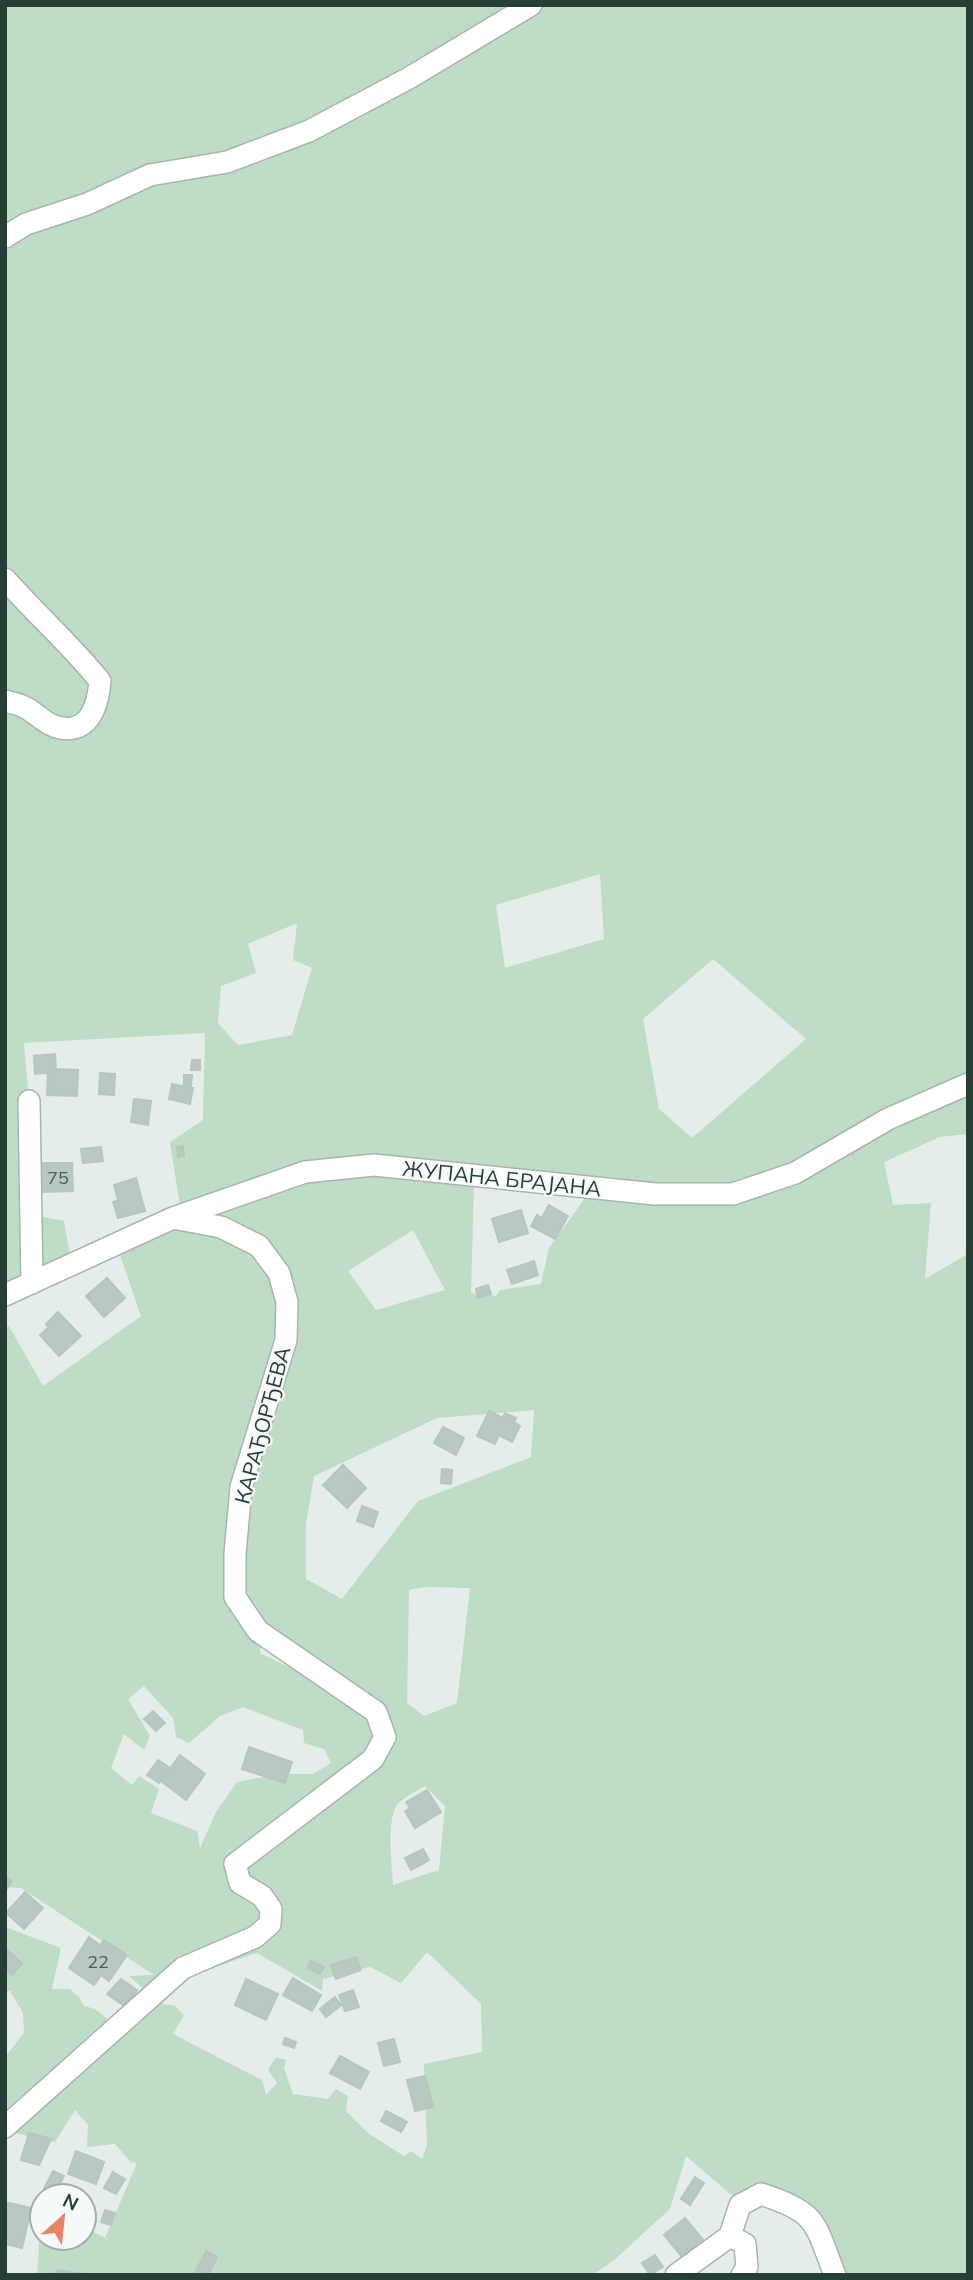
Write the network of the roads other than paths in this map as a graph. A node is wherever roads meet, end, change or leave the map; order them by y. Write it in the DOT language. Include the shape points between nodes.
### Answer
graph roads {
  1 [pos="531,5"];
  2 [pos="5,237"];
  3 [pos="5,579"];
  4 [pos="5,701"];
  5 [pos="968,1084"];
  6 [pos="29,1101"];
  7 [pos="173,1218"];
  8 [pos="32,1283"];
  9 [pos="5,1295"];
  10 [pos="5,2127"];
  11 [pos="730,2236"];
  12 [pos="676,2275"];
  13 [pos="742,2275"];
  14 [pos="835,2275"];
  1 -- 2 [label="street" via="309,131 227,162 150,175"];
  3 -- 4 [label="street" via="100,681 98,707 86,721 70,728 54,726 25,707"];
  5 -- 7 [label="street, ЖУПАНА БРАЈАНА" via="888,1119 795,1173 733,1194 655,1194 374,1165 305,1172"];
  6 -- 8 [label="street"];
  7 -- 8 [label="street, ЖУПАНА БРАЈАНА"];
  7 -- 10 [label="street, КАРАЂОРЂЕВА" via="221,1227 259,1246 279,1273 287,1303 286,1340 241,1487 235,1597 258,1630 376,1712 385,1737 373,1759 235,1864 240,1882 262,1896 271,1909 270,1924 255,1937 183,1968"];
  8 -- 9 [label="street, ЖУПАНА БРАЈАНА"];
  11 -- 12 [label="street"];
  11 -- 13 [label="street" via="745,2244 747,2267"];
  11 -- 14 [label="street" via="740,2205 761,2194 790,2204 813,2219"];
}
